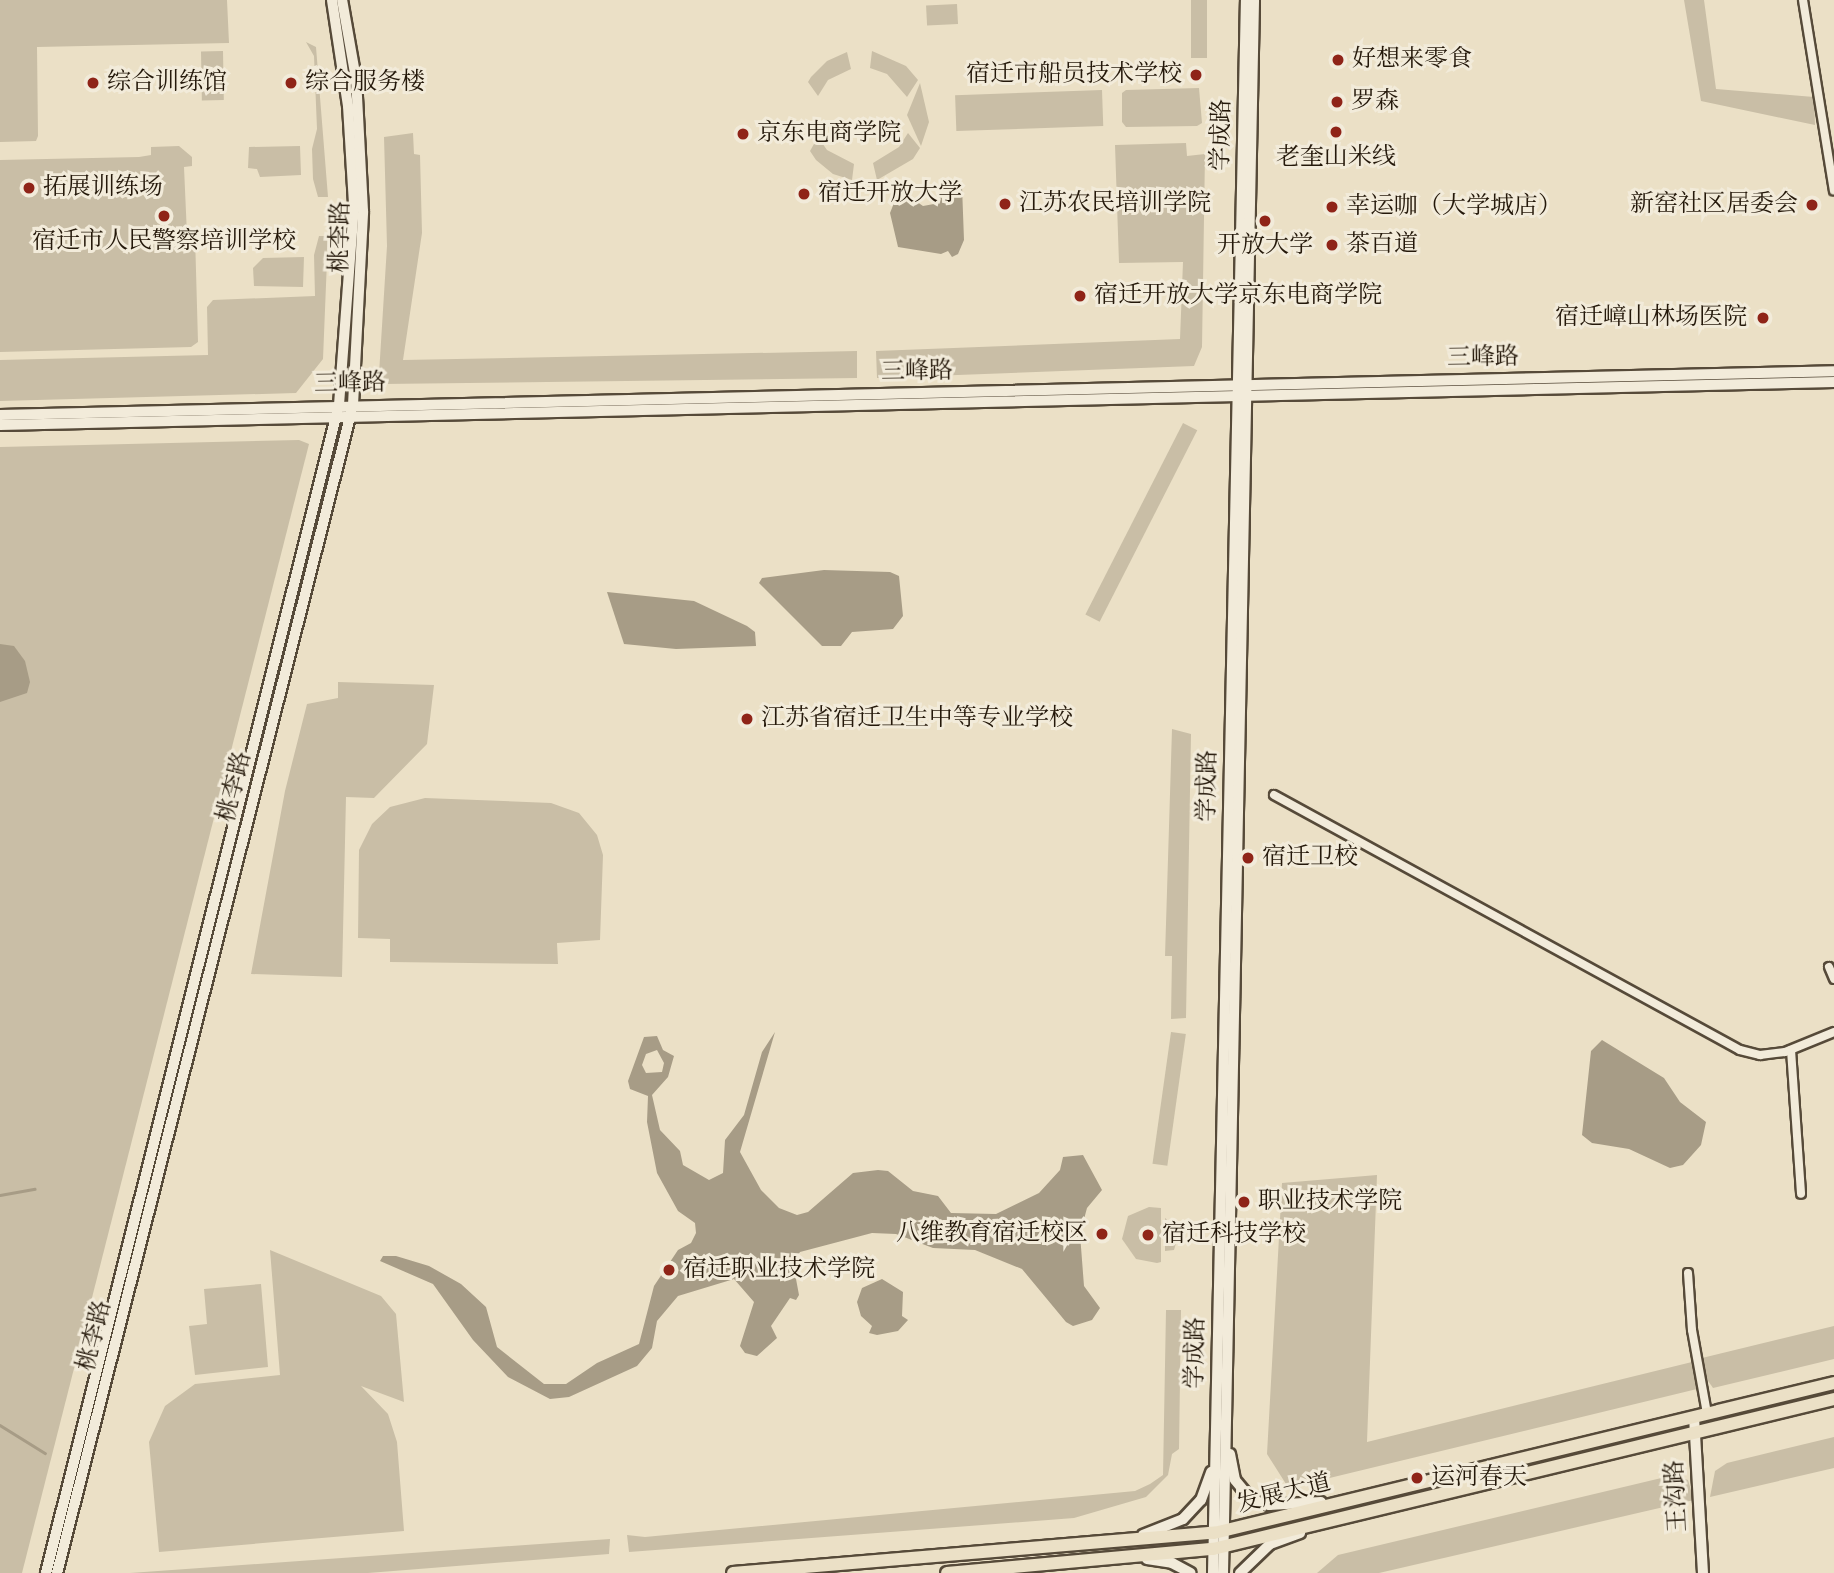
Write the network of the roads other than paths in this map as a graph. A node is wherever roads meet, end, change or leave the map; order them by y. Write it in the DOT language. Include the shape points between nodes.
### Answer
graph roads {
  1 [pos="332,0"];
  2 [pos="342,0"];
  3 [pos="1246,0"];
  4 [pos="1254,0"];
  5 [pos="1803,0"];
  6 [pos="1834,191"];
  7 [pos="1834,371"];
  8 [pos="1834,382"];
  9 [pos="1241,391"];
  10 [pos="339,405"];
  11 [pos="354,405"];
  12 [pos="0,415"];
  13 [pos="337,418"];
  14 [pos="350,418"];
  15 [pos="0,425"];
  16 [pos="1274,795"];
  17 [pos="1829,967"];
  18 [pos="1834,979"];
  19 [pos="1834,1032"];
  20 [pos="1791,1050"];
  21 [pos="1801,1194"];
  22 [pos="1688,1273"];
  23 [pos="1834,1383"];
  24 [pos="1834,1399"];
  25 [pos="1707,1413"];
  26 [pos="1694,1417"];
  27 [pos="1695,1432"];
  28 [pos="1221,1434"];
  29 [pos="1345,1500"];
  30 [pos="1349,1517"];
  31 [pos="1219,1532"];
  32 [pos="1122,1542"];
  33 [pos="1219,1548"];
  34 [pos="1120,1558"];
  35 [pos="46,1573"];
  36 [pos="57,1573"];
  37 [pos="733,1573"];
  38 [pos="947,1573"];
  39 [pos="1191,1573"];
  40 [pos="1213,1573"];
  41 [pos="1223,1573"];
  42 [pos="1240,1573"];
  43 [pos="1703,1573"];
  1 -- 10 [label="main road, 桃李路" via="348,106 354,204"];
  2 -- 11 [label="main road, 桃李路" via="356,79 363,211"];
  3 -- 9 [label="main road, 学成路"];
  4 -- 9 [label="main road, 学成路"];
  5 -- 6 [label="street"];
  7 -- 9 [label="main road, 三峰路"];
  8 -- 9 [label="main road, 三峰路"];
  9 -- 11 [label="main road, 三峰路"];
  9 -- 14 [label="main road, 三峰路"];
  9 -- 28 [label="main road, 学成路"];
  10 -- 11 [label="main road, 三峰路"];
  10 -- 12 [label="main road, 三峰路"];
  10 -- 13 [label="main road, 桃李路"];
  11 -- 14 [label="main road, 桃李路"];
  13 -- 14 [label="main road, 三峰路"];
  13 -- 15 [label="main road, 三峰路"];
  13 -- 35 [label="main road, 桃李路"];
  14 -- 36 [label="main road, 桃李路"];
  16 -- 20 [label="street" via="1740,1049 1760,1055"];
  17 -- 18 [label="street"];
  19 -- 20 [label="street"];
  20 -- 21 [label="street"];
  22 -- 25 [label="street" via="1692,1330"];
  23 -- 25 [label="main road, 发展大道"];
  24 -- 27 [label="main road, 发展大道"];
  25 -- 26 [label="main road, 发展大道"];
  26 -- 27 [label="street, 王沟路"];
  26 -- 29 [label="main road, 发展大道"];
  27 -- 30 [label="main road, 发展大道"];
  27 -- 43 [label="street, 王沟路"];
  28 -- 29 [label="main road" via="1235,1480 1252,1500 1292,1506"];
  28 -- 31 [label="main road, 学成路"];
  28 -- 32 [label="main road" via="1201,1500 1175,1524"];
  29 -- 31 [label="main road, 发展大道"];
  30 -- 33 [label="main road, 发展大道"];
  30 -- 42 [label="main road" via="1270,1544"];
  31 -- 32 [label="main road, 发展大道"];
  31 -- 33 [label="main road, 学成路"];
  32 -- 37 [label="main road, 发展大道"];
  33 -- 34 [label="main road, 发展大道"];
  33 -- 40 [label="main road, 学成路"];
  33 -- 41 [label="main road, 学成路"];
  34 -- 38 [label="main road, 发展大道"];
  34 -- 39 [label="main road" via="1159,1559"];
}
